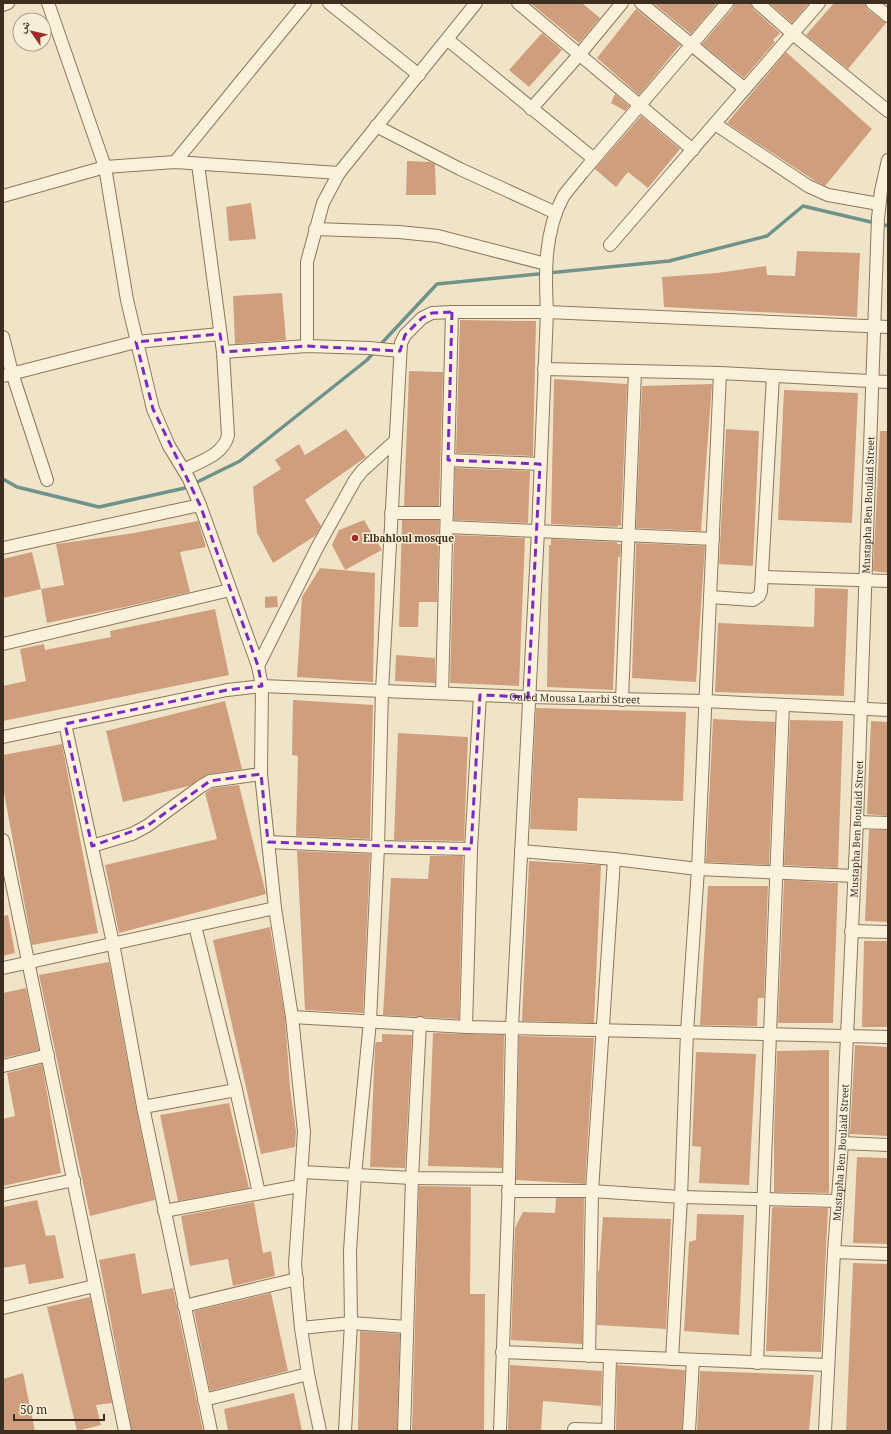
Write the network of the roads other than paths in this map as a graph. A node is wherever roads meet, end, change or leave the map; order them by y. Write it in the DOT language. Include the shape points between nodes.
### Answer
graph roads {
  1 [pos="8,3"];
  2 [pos="48,3"];
  3 [pos="305,3"];
  4 [pos="329,3"];
  5 [pos="518,3"];
  6 [pos="622,3"];
  7 [pos="641,3"];
  8 [pos="727,3"];
  9 [pos="758,3"];
  10 [pos="819,3"];
  11 [pos="872,3"];
  12 [pos="474,4"];
  13 [pos="3,5"];
  14 [pos="888,16"];
  15 [pos="793,34"];
  16 [pos="448,40"];
  17 [pos="691,44"];
  18 [pos="579,55"];
  19 [pos="419,75"];
  20 [pos="746,89"];
  21 [pos="640,105"];
  22 [pos="531,108"];
  23 [pos="888,111"];
  24 [pos="715,124"];
  25 [pos="376,126"];
  26 [pos="693,150"];
  27 [pos="594,159"];
  28 [pos="888,160"];
  29 [pos="175,162"];
  30 [pos="198,164"];
  31 [pos="105,167"];
  32 [pos="339,173"];
  33 [pos="3,196"];
  34 [pos="879,204"];
  35 [pos="556,213"];
  36 [pos="315,229"];
  37 [pos="610,245"];
  38 [pos="546,264"];
  39 [pos="452,312"];
  40 [pos="547,312"];
  41 [pos="874,327"];
  42 [pos="888,327"];
  43 [pos="220,334"];
  44 [pos="3,336"];
  45 [pos="136,342"];
  46 [pos="307,346"];
  47 [pos="222,352"];
  48 [pos="400,352"];
  49 [pos="544,369"];
  50 [pos="635,371"];
  51 [pos="720,373"];
  52 [pos="8,374"];
  53 [pos="773,376"];
  54 [pos="872,381"];
  55 [pos="888,382"];
  56 [pos="394,442"];
  57 [pos="448,460"];
  58 [pos="540,464"];
  59 [pos="186,474"];
  60 [pos="47,480"];
  61 [pos="200,505"];
  62 [pos="391,513"];
  63 [pos="447,513"];
  64 [pos="447,527"];
  65 [pos="538,531"];
  66 [pos="628,534"];
  67 [pos="713,539"];
  68 [pos="3,548"];
  69 [pos="763,577"];
  70 [pos="864,580"];
  71 [pos="888,581"];
  72 [pos="230,590"];
  73 [pos="710,597"];
  74 [pos="3,644"];
  75 [pos="258,666"];
  76 [pos="262,686"];
  77 [pos="382,691"];
  78 [pos="442,693"];
  79 [pos="480,695"];
  80 [pos="528,697"];
  81 [pos="622,700"];
  82 [pos="705,702"];
  83 [pos="783,705"];
  84 [pos="861,709"];
  85 [pos="888,710"];
  86 [pos="65,724"];
  87 [pos="3,737"];
  88 [pos="261,774"];
  89 [pos="857,822"];
  90 [pos="888,823"];
  91 [pos="3,840"];
  92 [pos="268,842"];
  93 [pos="92,846"];
  94 [pos="378,847"];
  95 [pos="471,849"];
  96 [pos="521,851"];
  97 [pos="614,859"];
  98 [pos="698,869"];
  99 [pos="776,873"];
  100 [pos="854,876"];
  101 [pos="9,893"];
  102 [pos="275,908"];
  103 [pos="195,926"];
  104 [pos="851,931"];
  105 [pos="888,932"];
  106 [pos="113,944"];
  107 [pos="29,962"];
  108 [pos="3,968"];
  109 [pos="292,1017"];
  110 [pos="370,1022"];
  111 [pos="420,1023"];
  112 [pos="466,1027"];
  113 [pos="512,1027"];
  114 [pos="602,1029"];
  115 [pos="687,1032"];
  116 [pos="770,1035"];
  117 [pos="846,1035"];
  118 [pos="888,1037"];
  119 [pos="48,1055"];
  120 [pos="3,1066"];
  121 [pos="236,1090"];
  122 [pos="143,1107"];
  123 [pos="842,1144"];
  124 [pos="888,1145"];
  125 [pos="302,1172"];
  126 [pos="355,1175"];
  127 [pos="412,1178"];
  128 [pos="74,1180"];
  129 [pos="509,1185"];
  130 [pos="299,1186"];
  131 [pos="592,1191"];
  132 [pos="259,1193"];
  133 [pos="3,1195"];
  134 [pos="681,1197"];
  135 [pos="764,1200"];
  136 [pos="837,1201"];
  137 [pos="164,1211"];
  138 [pos="834,1252"];
  139 [pos="888,1254"];
  140 [pos="297,1279"];
  141 [pos="94,1286"];
  142 [pos="184,1306"];
  143 [pos="3,1308"];
  144 [pos="351,1323"];
  145 [pos="407,1327"];
  146 [pos="301,1328"];
  147 [pos="502,1352"];
  148 [pos="589,1356"];
  149 [pos="610,1357"];
  150 [pos="672,1359"];
  151 [pos="693,1360"];
  152 [pos="757,1363"];
  153 [pos="828,1366"];
  154 [pos="308,1374"];
  155 [pos="204,1400"];
  156 [pos="574,1429"];
  157 [pos="608,1430"];
  158 [pos="125,1431"];
  159 [pos="210,1431"];
  160 [pos="320,1431"];
  161 [pos="345,1431"];
  162 [pos="404,1431"];
  163 [pos="500,1431"];
  164 [pos="689,1431"];
  165 [pos="825,1431"];
  1 -- 13 [label="street"];
  2 -- 31 [label="street"];
  3 -- 29 [label="street"];
  4 -- 19 [label="street"];
  5 -- 18 [label="street"];
  6 -- 18 [label="street"];
  7 -- 17 [label="street"];
  8 -- 17 [label="street"];
  9 -- 15 [label="street"];
  10 -- 15 [label="street"];
  11 -- 14 [label="street"];
  12 -- 16 [label="street"];
  15 -- 20 [label="street"];
  15 -- 23 [label="street"];
  16 -- 19 [label="street"];
  16 -- 22 [label="street"];
  17 -- 20 [label="street"];
  17 -- 21 [label="street"];
  18 -- 21 [label="street"];
  18 -- 22 [label="street"];
  19 -- 25 [label="street"];
  20 -- 24 [label="street"];
  21 -- 26 [label="street"];
  21 -- 27 [label="street"];
  22 -- 27 [label="street"];
  24 -- 26 [label="street"];
  24 -- 34 [label="street" via="808,186 828,195"];
  25 -- 32 [label="street"];
  25 -- 35 [label="street" via="460,169"];
  26 -- 37 [label="street"];
  27 -- 35 [label="street" via="564,197"];
  28 -- 34 [label="street, Mustapha Ben Boulaid Street"];
  29 -- 30 [label="street"];
  29 -- 31 [label="street"];
  30 -- 32 [label="street"];
  30 -- 43 [label="street"];
  31 -- 33 [label="street"];
  31 -- 45 [label="street"];
  32 -- 36 [label="street" via="323,203"];
  34 -- 41 [label="street, Mustapha Ben Boulaid Street"];
  35 -- 38 [label="street" via="548,241"];
  36 -- 38 [label="street" via="438,236"];
  36 -- 46 [label="street" via="307,262"];
  38 -- 40 [label="street"];
  39 -- 40 [label="street"];
  39 -- 48 [label="street" via="432,313 422,318 406,335 401,343"];
  39 -- 57 [label="street"];
  40 -- 41 [label="street"];
  40 -- 49 [label="street"];
  41 -- 42 [label="street"];
  41 -- 54 [label="street, Mustapha Ben Boulaid Street"];
  43 -- 45 [label="street"];
  43 -- 47 [label="street"];
  44 -- 52 [label="street"];
  45 -- 52 [label="street"];
  45 -- 59 [label="street" via="153,409 169,446"];
  46 -- 47 [label="street"];
  46 -- 48 [label="street"];
  47 -- 59 [label="street" via="228,435 226,443 222,449"];
  48 -- 56 [label="street"];
  49 -- 50 [label="street"];
  49 -- 58 [label="street"];
  50 -- 51 [label="street"];
  50 -- 66 [label="street"];
  51 -- 53 [label="street"];
  51 -- 67 [label="street"];
  52 -- 60 [label="street"];
  53 -- 54 [label="street"];
  53 -- 69 [label="street"];
  54 -- 55 [label="street"];
  54 -- 70 [label="street, Mustapha Ben Boulaid Street"];
  56 -- 62 [label="street"];
  56 -- 75 [label="street" via="355,480 318,546"];
  57 -- 58 [label="street"];
  57 -- 63 [label="street"];
  58 -- 65 [label="street"];
  59 -- 61 [label="street"];
  61 -- 68 [label="street"];
  61 -- 72 [label="street"];
  62 -- 63 [label="street"];
  62 -- 77 [label="street"];
  63 -- 64 [label="street"];
  64 -- 65 [label="street"];
  64 -- 78 [label="street"];
  65 -- 66 [label="street"];
  65 -- 80 [label="street"];
  66 -- 67 [label="street"];
  66 -- 81 [label="street"];
  67 -- 73 [label="street"];
  69 -- 70 [label="street"];
  69 -- 73 [label="street" via="759,596 753,600"];
  70 -- 71 [label="street"];
  70 -- 84 [label="street, Mustapha Ben Boulaid Street"];
  72 -- 74 [label="street"];
  72 -- 75 [label="street"];
  73 -- 82 [label="street"];
  75 -- 76 [label="street"];
  76 -- 77 [label="street, Ouled Moussa Laarbi Street"];
  76 -- 86 [label="street, Ouled Moussa Laarbi Street" via="228,690"];
  76 -- 88 [label="street"];
  77 -- 78 [label="street, Ouled Moussa Laarbi Street"];
  77 -- 94 [label="street"];
  78 -- 79 [label="street, Ouled Moussa Laarbi Street"];
  79 -- 80 [label="street, Ouled Moussa Laarbi Street"];
  79 -- 95 [label="street"];
  80 -- 81 [label="street, Ouled Moussa Laarbi Street"];
  80 -- 96 [label="street"];
  81 -- 82 [label="street, Ouled Moussa Laarbi Street"];
  82 -- 83 [label="street, Ouled Moussa Laarbi Street"];
  82 -- 98 [label="street"];
  83 -- 84 [label="street, Ouled Moussa Laarbi Street"];
  83 -- 99 [label="street"];
  84 -- 85 [label="street, Ouled Moussa Laarbi Street"];
  84 -- 89 [label="street, Mustapha Ben Boulaid Street"];
  86 -- 87 [label="street, Ouled Moussa Laarbi Street"];
  86 -- 93 [label="street"];
  88 -- 92 [label="street"];
  88 -- 93 [label="street" via="210,781 147,826 132,834"];
  89 -- 90 [label="street"];
  89 -- 100 [label="street, Mustapha Ben Boulaid Street"];
  91 -- 101 [label="street"];
  92 -- 94 [label="street"];
  92 -- 102 [label="street"];
  93 -- 106 [label="street"];
  94 -- 95 [label="street"];
  94 -- 110 [label="street"];
  95 -- 112 [label="street"];
  96 -- 97 [label="street"];
  96 -- 113 [label="street"];
  97 -- 98 [label="street"];
  97 -- 114 [label="street"];
  98 -- 99 [label="street"];
  98 -- 115 [label="street"];
  99 -- 100 [label="street"];
  99 -- 116 [label="street"];
  100 -- 104 [label="street, Mustapha Ben Boulaid Street"];
  101 -- 107 [label="street"];
  102 -- 103 [label="street"];
  102 -- 109 [label="street"];
  103 -- 106 [label="street"];
  103 -- 121 [label="street"];
  104 -- 105 [label="street"];
  104 -- 117 [label="street, Mustapha Ben Boulaid Street"];
  106 -- 107 [label="street"];
  106 -- 122 [label="street"];
  107 -- 108 [label="street"];
  107 -- 119 [label="street"];
  109 -- 110 [label="street"];
  109 -- 125 [label="street" via="304,1132"];
  110 -- 111 [label="street"];
  110 -- 126 [label="street"];
  111 -- 112 [label="street"];
  111 -- 127 [label="street"];
  112 -- 113 [label="street"];
  113 -- 114 [label="street"];
  113 -- 129 [label="street"];
  114 -- 115 [label="street"];
  114 -- 131 [label="street"];
  115 -- 116 [label="street"];
  115 -- 134 [label="street"];
  116 -- 117 [label="street"];
  116 -- 135 [label="street"];
  117 -- 118 [label="street"];
  117 -- 123 [label="street, Mustapha Ben Boulaid Street"];
  119 -- 120 [label="street"];
  119 -- 128 [label="street"];
  121 -- 122 [label="street"];
  121 -- 132 [label="street"];
  122 -- 137 [label="street"];
  123 -- 124 [label="street"];
  123 -- 136 [label="street, Mustapha Ben Boulaid Street"];
  125 -- 126 [label="street"];
  125 -- 130 [label="street"];
  126 -- 127 [label="street"];
  126 -- 144 [label="street" via="350,1251"];
  127 -- 129 [label="street"];
  127 -- 145 [label="street"];
  128 -- 133 [label="street"];
  128 -- 141 [label="street"];
  129 -- 131 [label="street"];
  129 -- 147 [label="street"];
  130 -- 132 [label="street"];
  130 -- 140 [label="street" via="295,1264"];
  131 -- 134 [label="street"];
  131 -- 148 [label="street"];
  132 -- 137 [label="street"];
  134 -- 135 [label="street"];
  134 -- 150 [label="street"];
  135 -- 136 [label="street"];
  135 -- 152 [label="street"];
  136 -- 138 [label="street, Mustapha Ben Boulaid Street"];
  137 -- 142 [label="street"];
  138 -- 139 [label="street"];
  138 -- 153 [label="street, Mustapha Ben Boulaid Street"];
  140 -- 142 [label="street"];
  140 -- 146 [label="street"];
  141 -- 143 [label="street"];
  141 -- 158 [label="street"];
  142 -- 155 [label="street"];
  144 -- 145 [label="street"];
  144 -- 146 [label="street"];
  144 -- 161 [label="street"];
  145 -- 162 [label="street"];
  146 -- 154 [label="street"];
  147 -- 148 [label="street"];
  147 -- 163 [label="street"];
  148 -- 149 [label="street"];
  149 -- 150 [label="street"];
  149 -- 157 [label="street"];
  150 -- 151 [label="street"];
  151 -- 152 [label="street"];
  151 -- 164 [label="street"];
  152 -- 153 [label="street"];
  153 -- 165 [label="street, Mustapha Ben Boulaid Street"];
  154 -- 155 [label="street"];
  154 -- 160 [label="street"];
  155 -- 159 [label="street"];
  156 -- 157 [label="street"];
}
